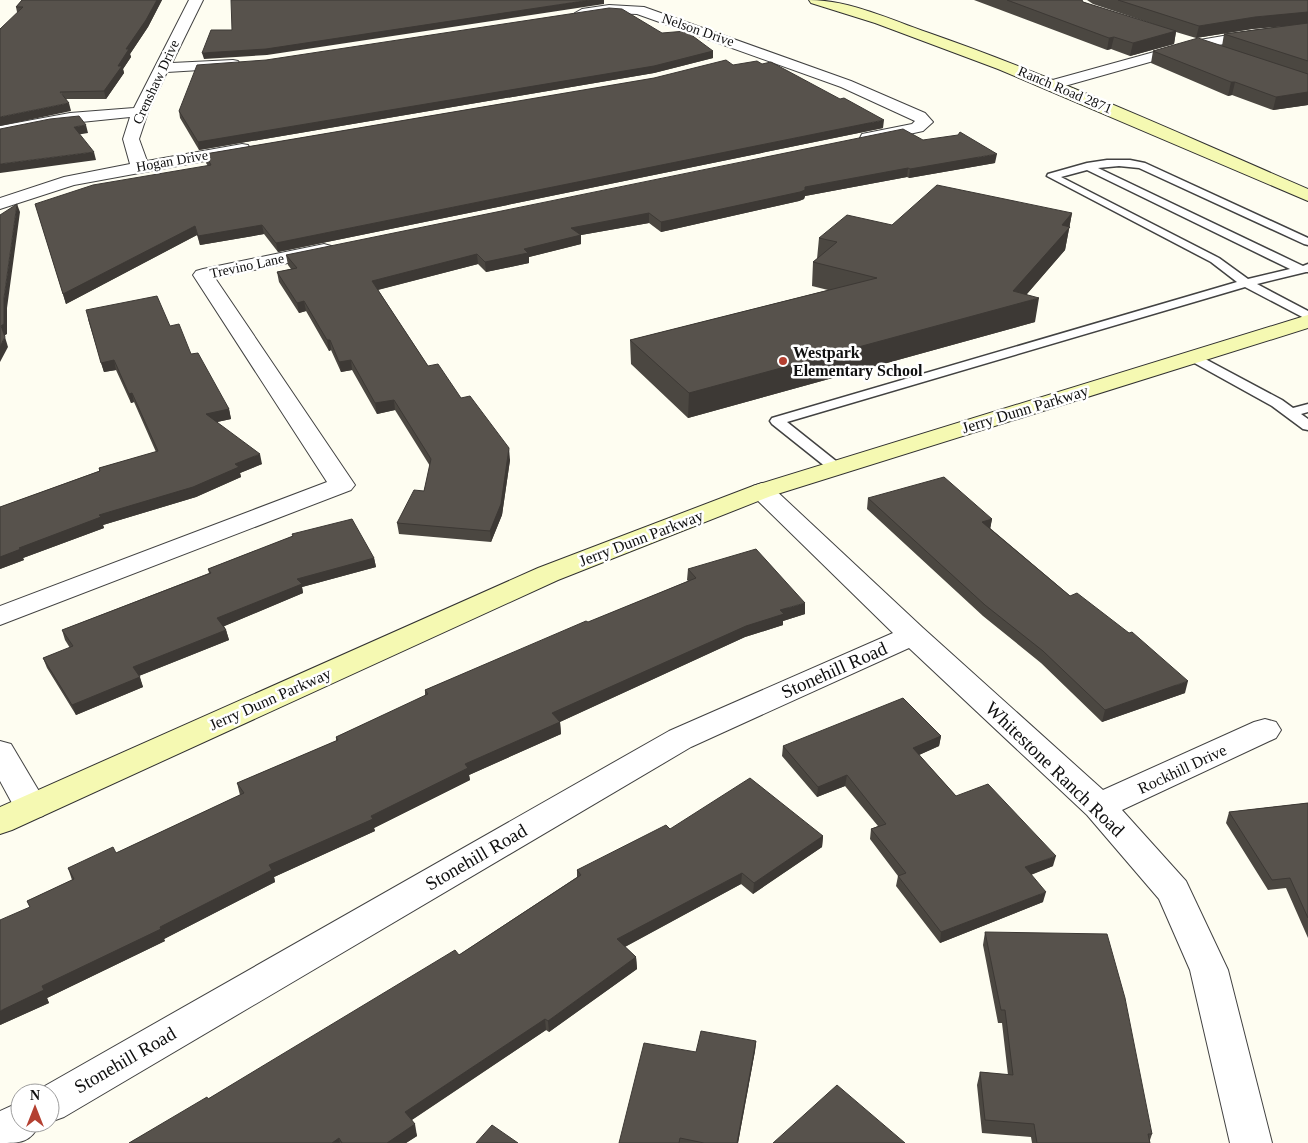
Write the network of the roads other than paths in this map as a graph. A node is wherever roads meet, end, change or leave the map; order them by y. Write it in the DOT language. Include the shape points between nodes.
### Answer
graph roads {
  1 [pos="197,0"];
  2 [pos="816,0"];
  3 [pos="570,15"];
  4 [pos="1308,29"];
  5 [pos="1168,36"];
  6 [pos="1194,45"];
  7 [pos="760,52"];
  8 [pos="1223,54"];
  9 [pos="729,59"];
  10 [pos="248,63"];
  11 [pos="162,68"];
  12 [pos="1054,84"];
  13 [pos="140,112"];
  14 [pos="0,131"];
  15 [pos="849,142"];
  16 [pos="257,147"];
  17 [pos="1087,166"];
  18 [pos="140,167"];
  19 [pos="1308,196"];
  20 [pos="0,204"];
  21 [pos="1308,242"];
  22 [pos="340,247"];
  23 [pos="1305,269"];
  24 [pos="1246,283"];
  25 [pos="1308,316"];
  26 [pos="1308,321"];
  27 [pos="1194,357"];
  28 [pos="1308,408"];
  29 [pos="1290,413"];
  30 [pos="1308,426"];
  31 [pos="836,468"];
  32 [pos="762,491"];
  33 [pos="0,616"];
  34 [pos="913,635"];
  35 [pos="1265,730"];
  36 [pos="0,752"];
  37 [pos="1098,806"];
  38 [pos="31,807"];
  39 [pos="0,821"];
  40 [pos="60,1098"];
  41 [pos="1251,1143"];
  1 -- 11 [label="street, Crenshaw Drive"];
  2 -- 12 [label="street, Ranch Road 2871" via="917,32"];
  3 -- 7 [label="street, Nelson Drive" via="609,9 639,10"];
  4 -- 6 [label="street"];
  5 -- 6 [label="street"];
  6 -- 8 [label="street"];
  6 -- 12 [label="street"];
  7 -- 9 [label="street"];
  7 -- 15 [label="street, Nelson Drive" via="846,84 919,116 924,122 917,128"];
  10 -- 11 [label="street"];
  11 -- 13 [label="street, Crenshaw Drive"];
  12 -- 19 [label="street, Ranch Road 2871"];
  13 -- 14 [label="street" via="75,116"];
  13 -- 18 [label="street, Crenshaw Drive" via="131,139"];
  16 -- 18 [label="street, Hogan Drive"];
  17 -- 21 [label="lane" via="1128,162 1141,165"];
  17 -- 23 [label="lane"];
  17 -- 24 [label="lane" via="1052,176 1215,260"];
  18 -- 20 [label="street, Hogan Drive" via="70,182"];
  22 -- 33 [label="street, Trevino Lane" via="203,276 342,485"];
  23 -- 24 [label="lane"];
  24 -- 25 [label="lane"];
  24 -- 31 [label="lane" via="777,421"];
  26 -- 27 [label="street, Jerry Dunn Parkway"];
  27 -- 29 [label="lane"];
  27 -- 31 [label="street, Jerry Dunn Parkway"];
  28 -- 29 [label="lane"];
  29 -- 30 [label="lane"];
  31 -- 32 [label="street, Jerry Dunn Parkway"];
  32 -- 34 [label="street, Whitestone Ranch Road"];
  32 -- 38 [label="street, Jerry Dunn Parkway" via="548,574"];
  34 -- 37 [label="street, Whitestone Ranch Road"];
  34 -- 40 [label="street, Stonehill Road" via="680,739"];
  35 -- 37 [label="street, Rockhill Drive"];
  36 -- 38 [label="street"];
  37 -- 41 [label="street, Whitestone Ranch Road" via="1173,891 1205,961"];
  38 -- 39 [label="street, Jerry Dunn Parkway"];
}
